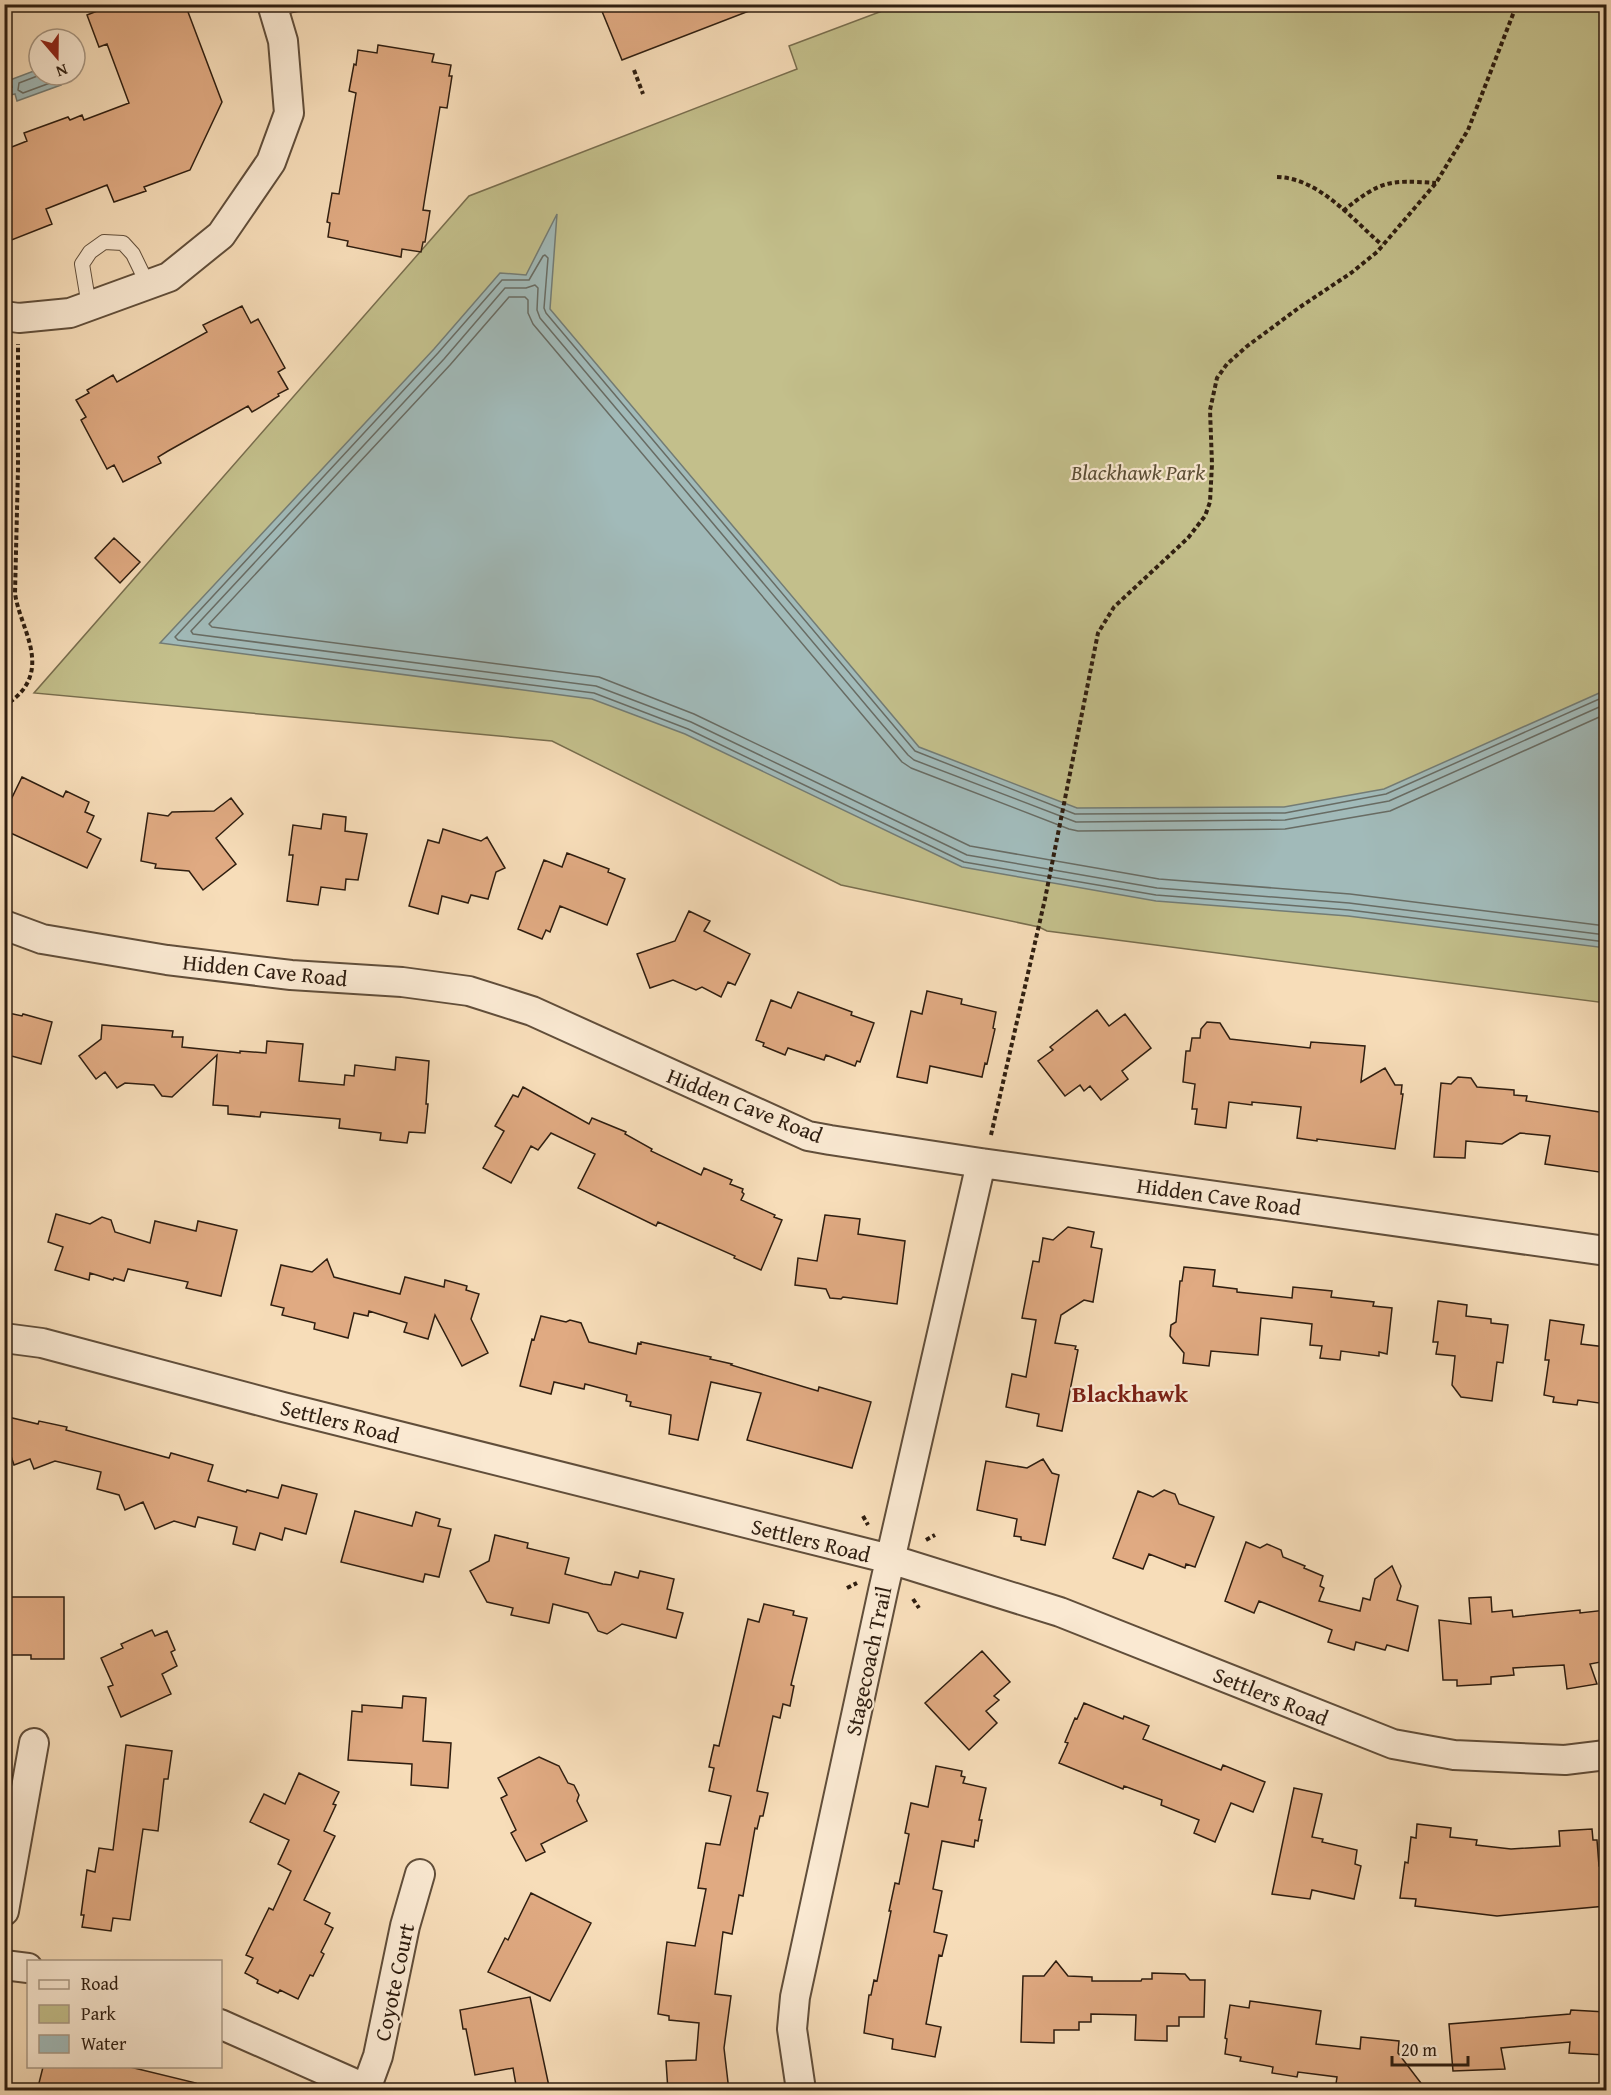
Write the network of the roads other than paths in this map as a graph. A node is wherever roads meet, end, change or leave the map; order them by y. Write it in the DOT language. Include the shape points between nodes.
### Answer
graph roads {
  1 [pos="281,6"];
  2 [pos="148,285"];
  3 [pos="89,306"];
  4 [pos="12,317"];
  5 [pos="4,925"];
  6 [pos="981,1163"];
  7 [pos="1606,1251"];
  8 [pos="4,1338"];
  9 [pos="890,1559"];
  10 [pos="34,1743"];
  11 [pos="1606,1755"];
  12 [pos="420,1874"];
  13 [pos="4,1911"];
  14 [pos="4,1965"];
  15 [pos="27,1968"];
  16 [pos="222,2025"];
  17 [pos="367,2090"];
  18 [pos="801,2091"];
  1 -- 2 [label="street" via="289,113 271,162 221,235 169,278"];
  2 -- 3 [label="street"];
  2 -- 3 [label="lane" via="123,243 104,242 82,264"];
  3 -- 4 [label="street" via="70,313"];
  5 -- 6 [label="street, Hidden Cave Road" via="42,939 167,960 469,991 532,1011 808,1136"];
  6 -- 7 [label="street, Hidden Cave Road"];
  6 -- 9 [label="street, Stagecoach Trail"];
  8 -- 9 [label="street, Settlers Road" via="42,1343"];
  9 -- 11 [label="street, Settlers Road" via="1060,1612 1393,1744 1454,1755 1565,1760"];
  9 -- 18 [label="street, Stagecoach Trail" via="795,1997 792,2029"];
  10 -- 13 [label="street"];
  12 -- 17 [label="street, Coyote Court"];
  14 -- 15 [label="street"];
  16 -- 17 [label="street"];
}
